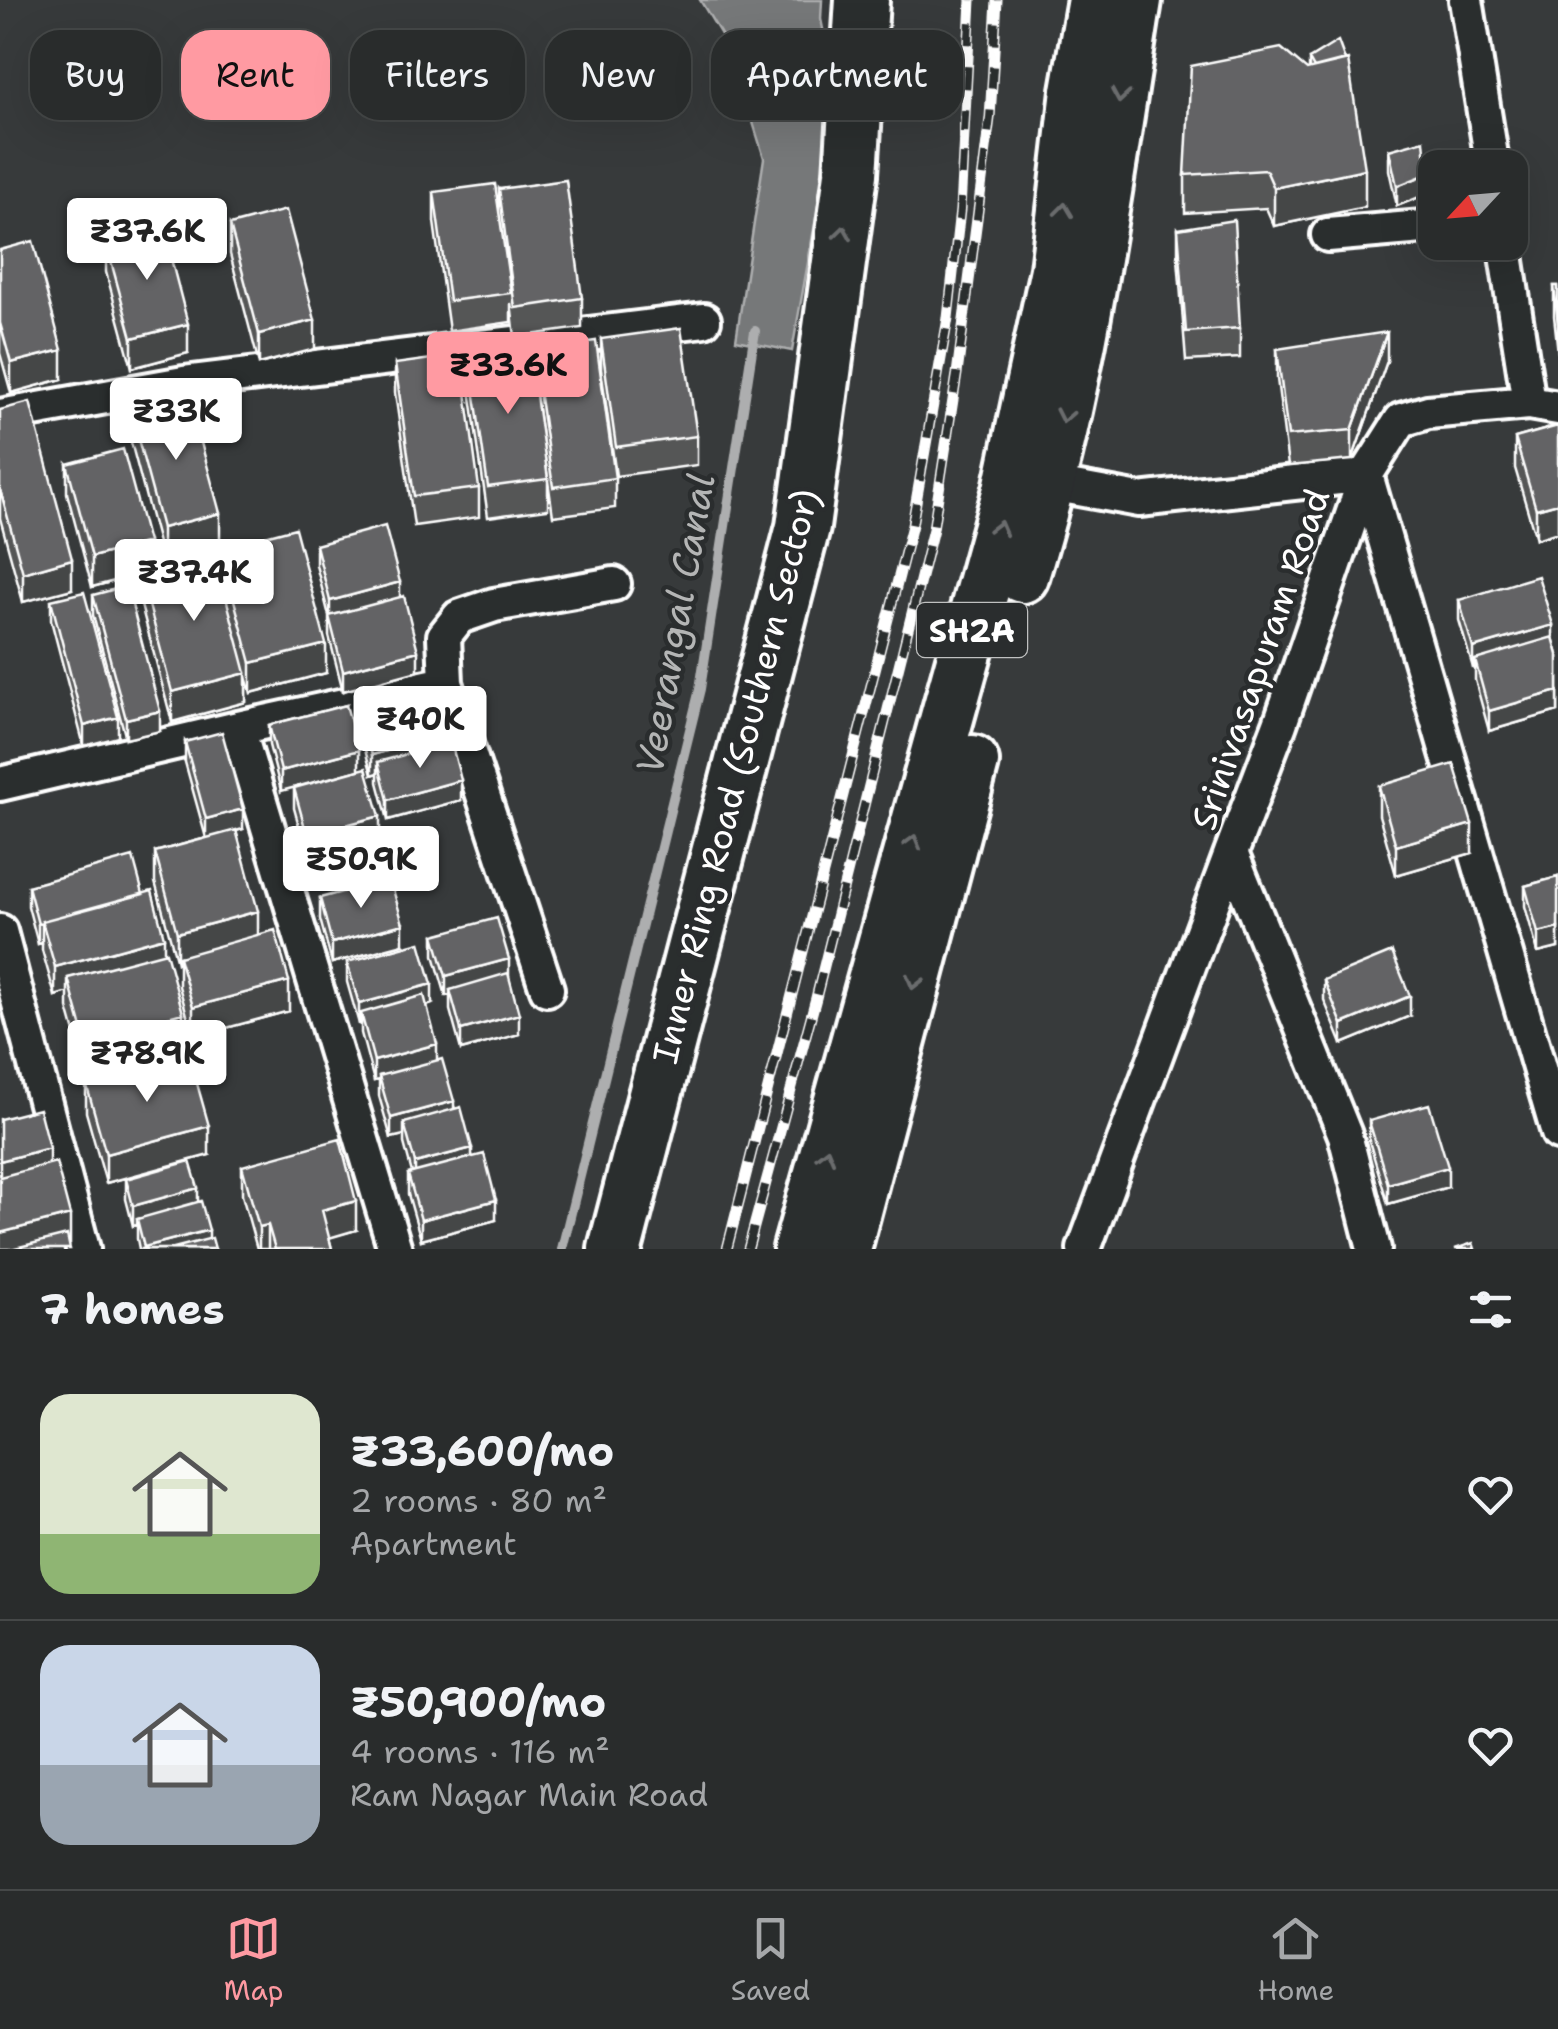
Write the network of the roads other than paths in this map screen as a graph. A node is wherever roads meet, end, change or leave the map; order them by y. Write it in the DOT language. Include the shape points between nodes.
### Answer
graph roads {
  1 [pos="862,0"];
  2 [pos="897,0"];
  3 [pos="1094,0"];
  4 [pos="1135,0"];
  5 [pos="1466,0"];
  6 [pos="865,30"];
  7 [pos="891,30"];
  8 [pos="872,120"];
  9 [pos="874,120"];
  10 [pos="1490,150"];
  11 [pos="1418,227"];
  12 [pos="1328,235"];
  13 [pos="1508,260"];
  14 [pos="704,320"];
  15 [pos="1544,406"];
  16 [pos="0,416"];
  17 [pos="1366,475"];
  18 [pos="1050,484"];
  19 [pos="614,584"];
  20 [pos="446,683"];
  21 [pos="238,728"];
  22 [pos="0,784"];
  23 [pos="1231,853"];
  24 [pos="0,931"];
  25 [pos="547,988"];
  26 [pos="1558,1133"];
  27 [pos="84,1249"];
  28 [pos="395,1249"];
  29 [pos="615,1249"];
  30 [pos="650,1249"];
  31 [pos="800,1249"];
  32 [pos="844,1249"];
  33 [pos="1084,1249"];
  34 [pos="1374,1249"];
  1 -- 6 [label="main road, Inner Ring Road (Southern Sector)"];
  2 -- 7 [label="main road, Inner Ring Road (Southern Sector)"];
  18 -- 3 [label="main road, SH2A, one-way" via="1057,270"];
  4 -- 18 [label="main road, SH2A, one-way" via="1090,288"];
  5 -- 10 [label="street"];
  29 -- 8 [label="main road, Inner Ring Road (Southern Sector), one-way" via="803,527 851,174"];
  9 -- 30 [label="main road, Inner Ring Road (Southern Sector)" via="889,156 832,540"];
  11 -- 12 [label="street"];
  13 -- 15 [label="street"];
  14 -- 16 [label="street" via="184,383"];
  15 -- 17 [label="street, Srinivasapuram Road" via="1428,412 1401,420"];
  17 -- 18 [label="street" via="1138,500"];
  17 -- 23 [label="street, Srinivasapuram Road"];
  17 -- 26 [label="street"];
  31 -- 18 [label="main road, SH2A, one-way"];
  18 -- 32 [label="main road, SH2A, one-way"];
  19 -- 20 [label="street" via="459,617 444,636"];
  20 -- 21 [label="street"];
  20 -- 25 [label="street"];
  21 -- 22 [label="street"];
  21 -- 28 [label="street"];
  23 -- 33 [label="street"];
  23 -- 34 [label="street, Srinivasapuram Road" via="1346,1136"];
  24 -- 27 [label="street"];
}
